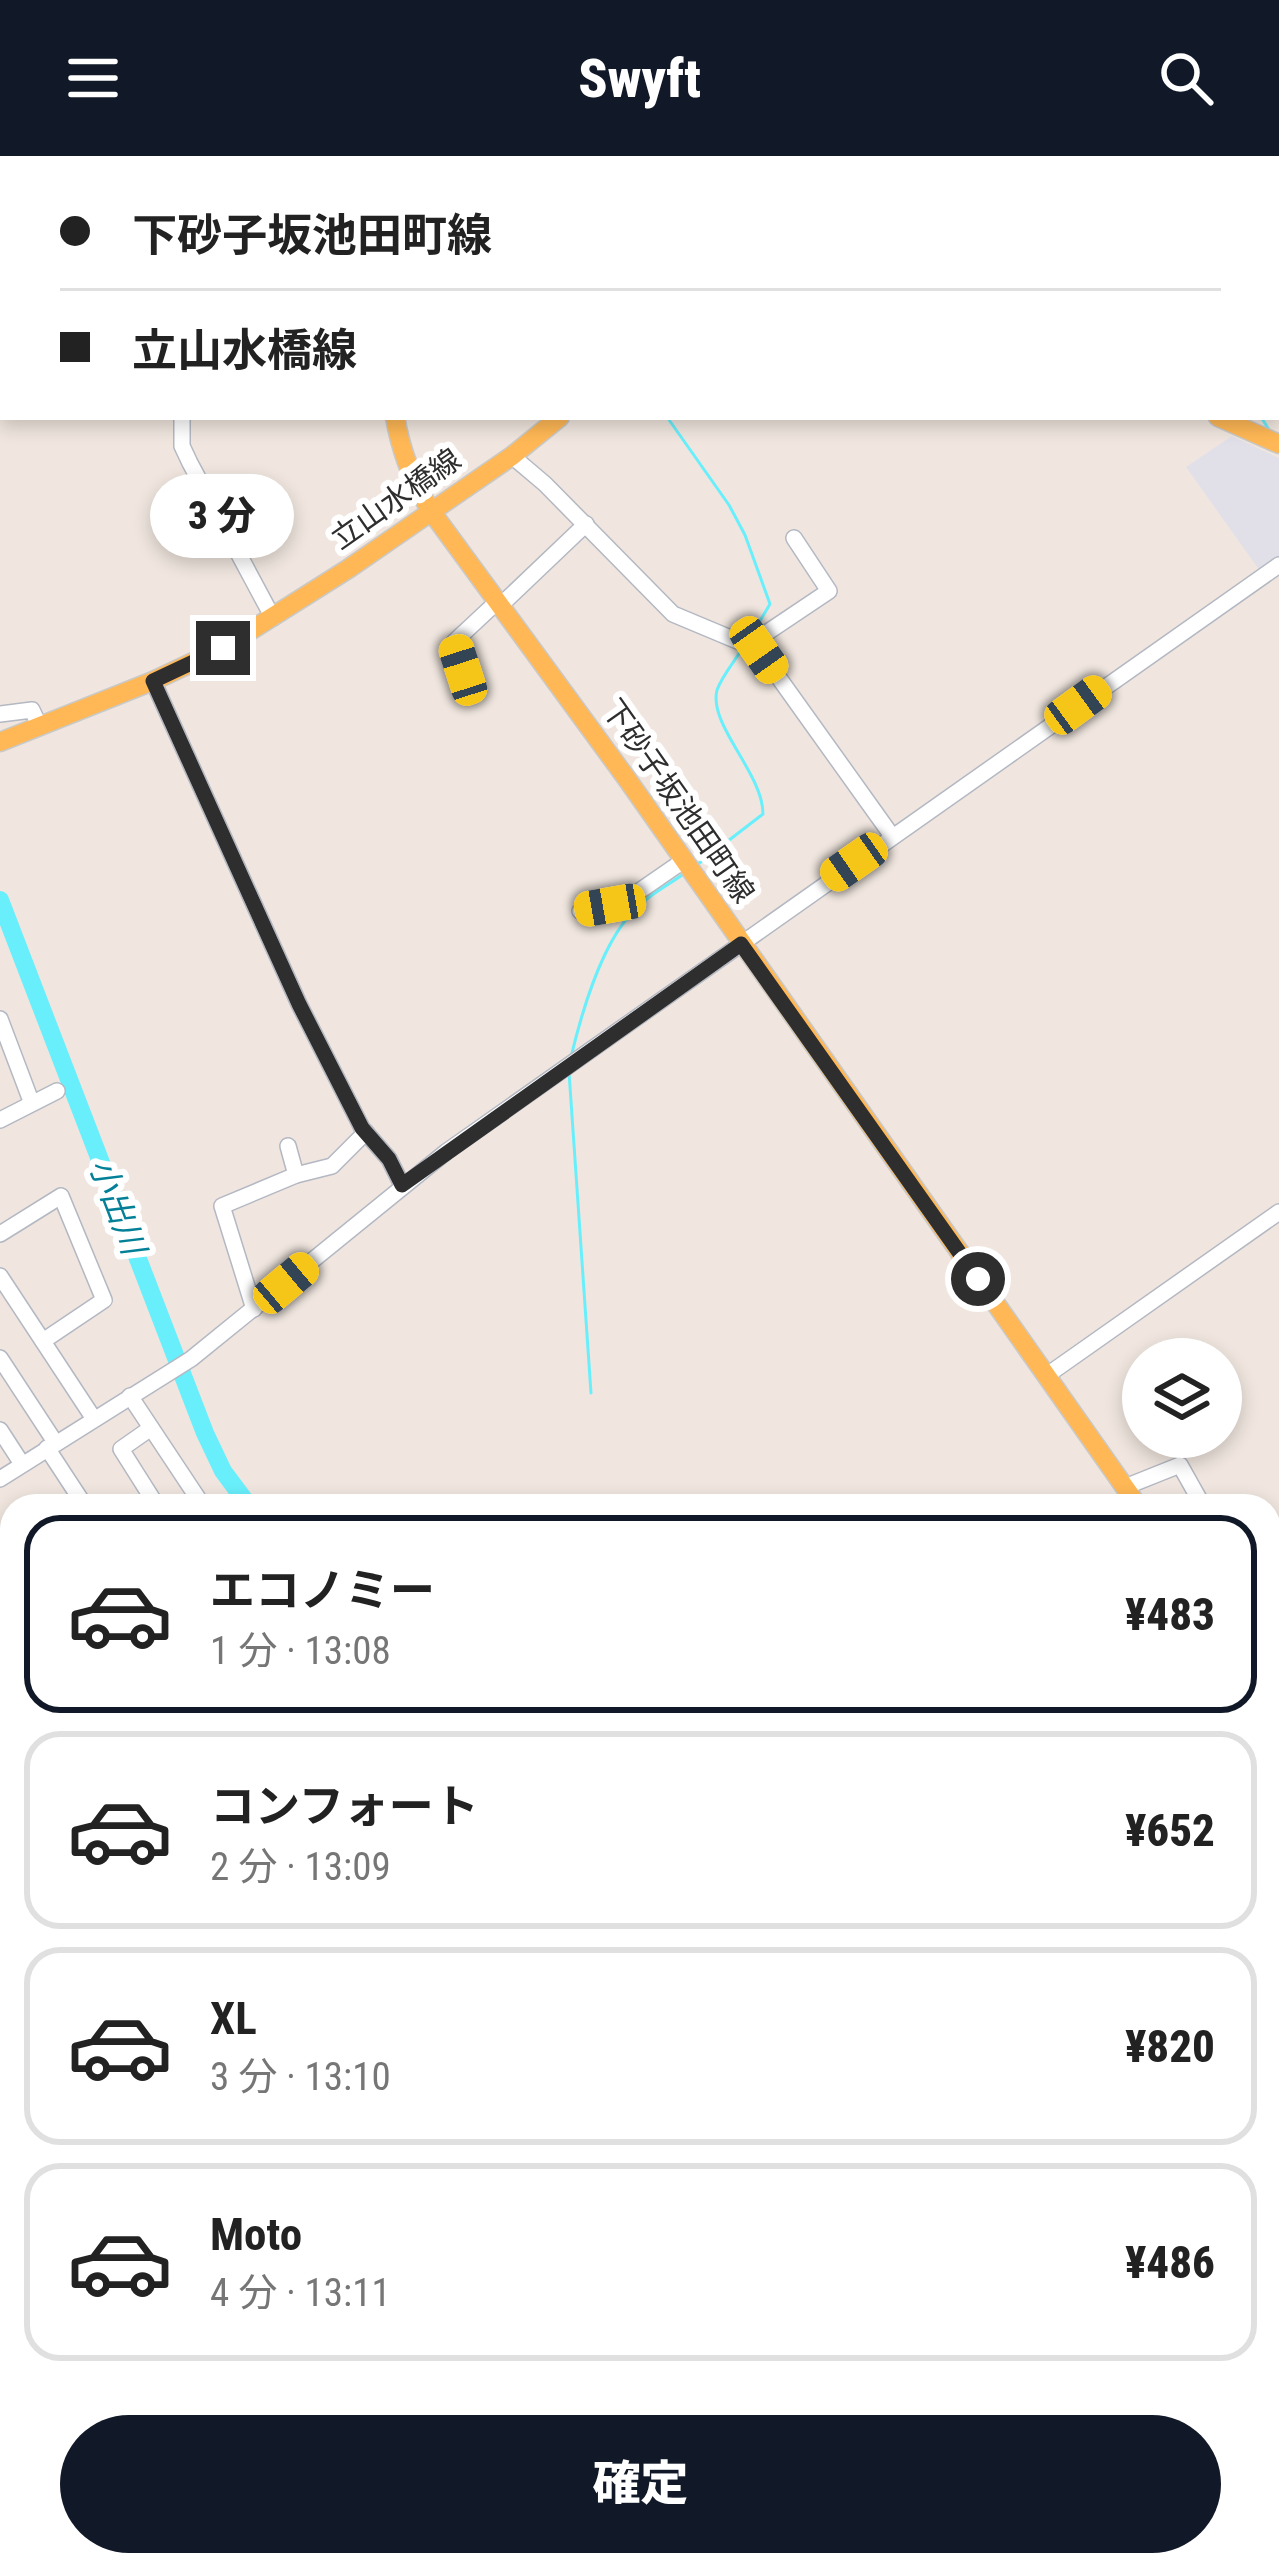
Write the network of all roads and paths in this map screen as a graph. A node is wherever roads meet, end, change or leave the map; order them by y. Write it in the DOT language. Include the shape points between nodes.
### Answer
graph roads {
  1 [pos="182,420"];
  2 [pos="395,420"];
  3 [pos="556,420"];
  4 [pos="1225,420"];
  5 [pos="1279,444"];
  6 [pos="512,456"];
  7 [pos="431,512"];
  8 [pos="586,524"];
  9 [pos="794,538"];
  10 [pos="1279,565"];
  11 [pos="500,602"];
  12 [pos="273,617"];
  13 [pos="750,644"];
  14 [pos="463,670"];
  15 [pos="153,681"];
  16 [pos="0,714"];
  17 [pos="39,725"];
  18 [pos="0,742"];
  19 [pos="892,836"];
  20 [pos="683,860"];
  21 [pos="580,911"];
  22 [pos="741,944"];
  23 [pos="0,1019"];
  24 [pos="57,1091"];
  25 [pos="31,1101"];
  26 [pos="0,1120"];
  27 [pos="366,1132"];
  28 [pos="287,1146"];
  29 [pos="296,1175"];
  30 [pos="402,1185"];
  31 [pos="1279,1212"];
  32 [pos="0,1234"];
  33 [pos="0,1276"];
  34 [pos="254,1309"];
  35 [pos="43,1341"];
  36 [pos="0,1358"];
  37 [pos="1046,1376"];
  38 [pos="130,1396"];
  39 [pos="94,1419"];
  40 [pos="151,1428"];
  41 [pos="0,1430"];
  42 [pos="51,1445"];
  43 [pos="22,1465"];
  44 [pos="0,1479"];
  45 [pos="1125,1487"];
  46 [pos="79,1494"];
  47 [pos="149,1494"];
  48 [pos="195,1494"];
  49 [pos="1130,1494"];
  50 [pos="1196,1494"];
  1 -- 12 [label="street" via="182,446"];
  2 -- 7 [label="main road, 下砂子坂池田町線" via="400,449"];
  3 -- 6 [label="main road, 立山水橋線"];
  4 -- 5 [label="main road"];
  6 -- 7 [label="main road, 立山水橋線"];
  6 -- 8 [label="street"];
  7 -- 11 [label="main road, 下砂子坂池田町線"];
  7 -- 12 [label="main road, 立山水橋線"];
  8 -- 11 [label="street"];
  8 -- 13 [label="street" via="673,614"];
  9 -- 13 [label="street" via="829,590"];
  10 -- 19 [label="street"];
  11 -- 14 [label="street" via="454,642"];
  11 -- 20 [label="main road, 下砂子坂池田町線"];
  12 -- 15 [label="main road, 立山水橋線"];
  13 -- 19 [label="street"];
  15 -- 17 [label="main road, 立山水橋線"];
  15 -- 27 [label="street"];
  16 -- 17 [label="street" via="32,710"];
  17 -- 18 [label="main road, 立山水橋線"];
  19 -- 22 [label="street"];
  20 -- 21 [label="street" via="628,899"];
  20 -- 22 [label="main road, 下砂子坂池田町線"];
  22 -- 30 [label="street"];
  22 -- 37 [label="main road, 下砂子坂池田町線"];
  23 -- 25 [label="street"];
  24 -- 25 [label="street"];
  25 -- 26 [label="street"];
  27 -- 29 [label="street" via="332,1166"];
  27 -- 30 [label="street"];
  28 -- 29 [label="street"];
  29 -- 34 [label="street" via="222,1206"];
  30 -- 34 [label="street"];
  31 -- 37 [label="street"];
  32 -- 35 [label="street" via="61,1196 104,1300"];
  33 -- 35 [label="street"];
  34 -- 38 [label="street"];
  35 -- 39 [label="street"];
  36 -- 42 [label="street"];
  37 -- 45 [label="main road, 下砂子坂池田町線"];
  38 -- 39 [label="street"];
  38 -- 40 [label="street"];
  39 -- 42 [label="street"];
  40 -- 47 [label="street" via="121,1449"];
  40 -- 48 [label="street"];
  41 -- 43 [label="street"];
  42 -- 43 [label="street"];
  42 -- 46 [label="street"];
  43 -- 44 [label="street"];
  45 -- 49 [label="main road, 下砂子坂池田町線"];
  45 -- 50 [label="street" via="1180,1465"];
}
